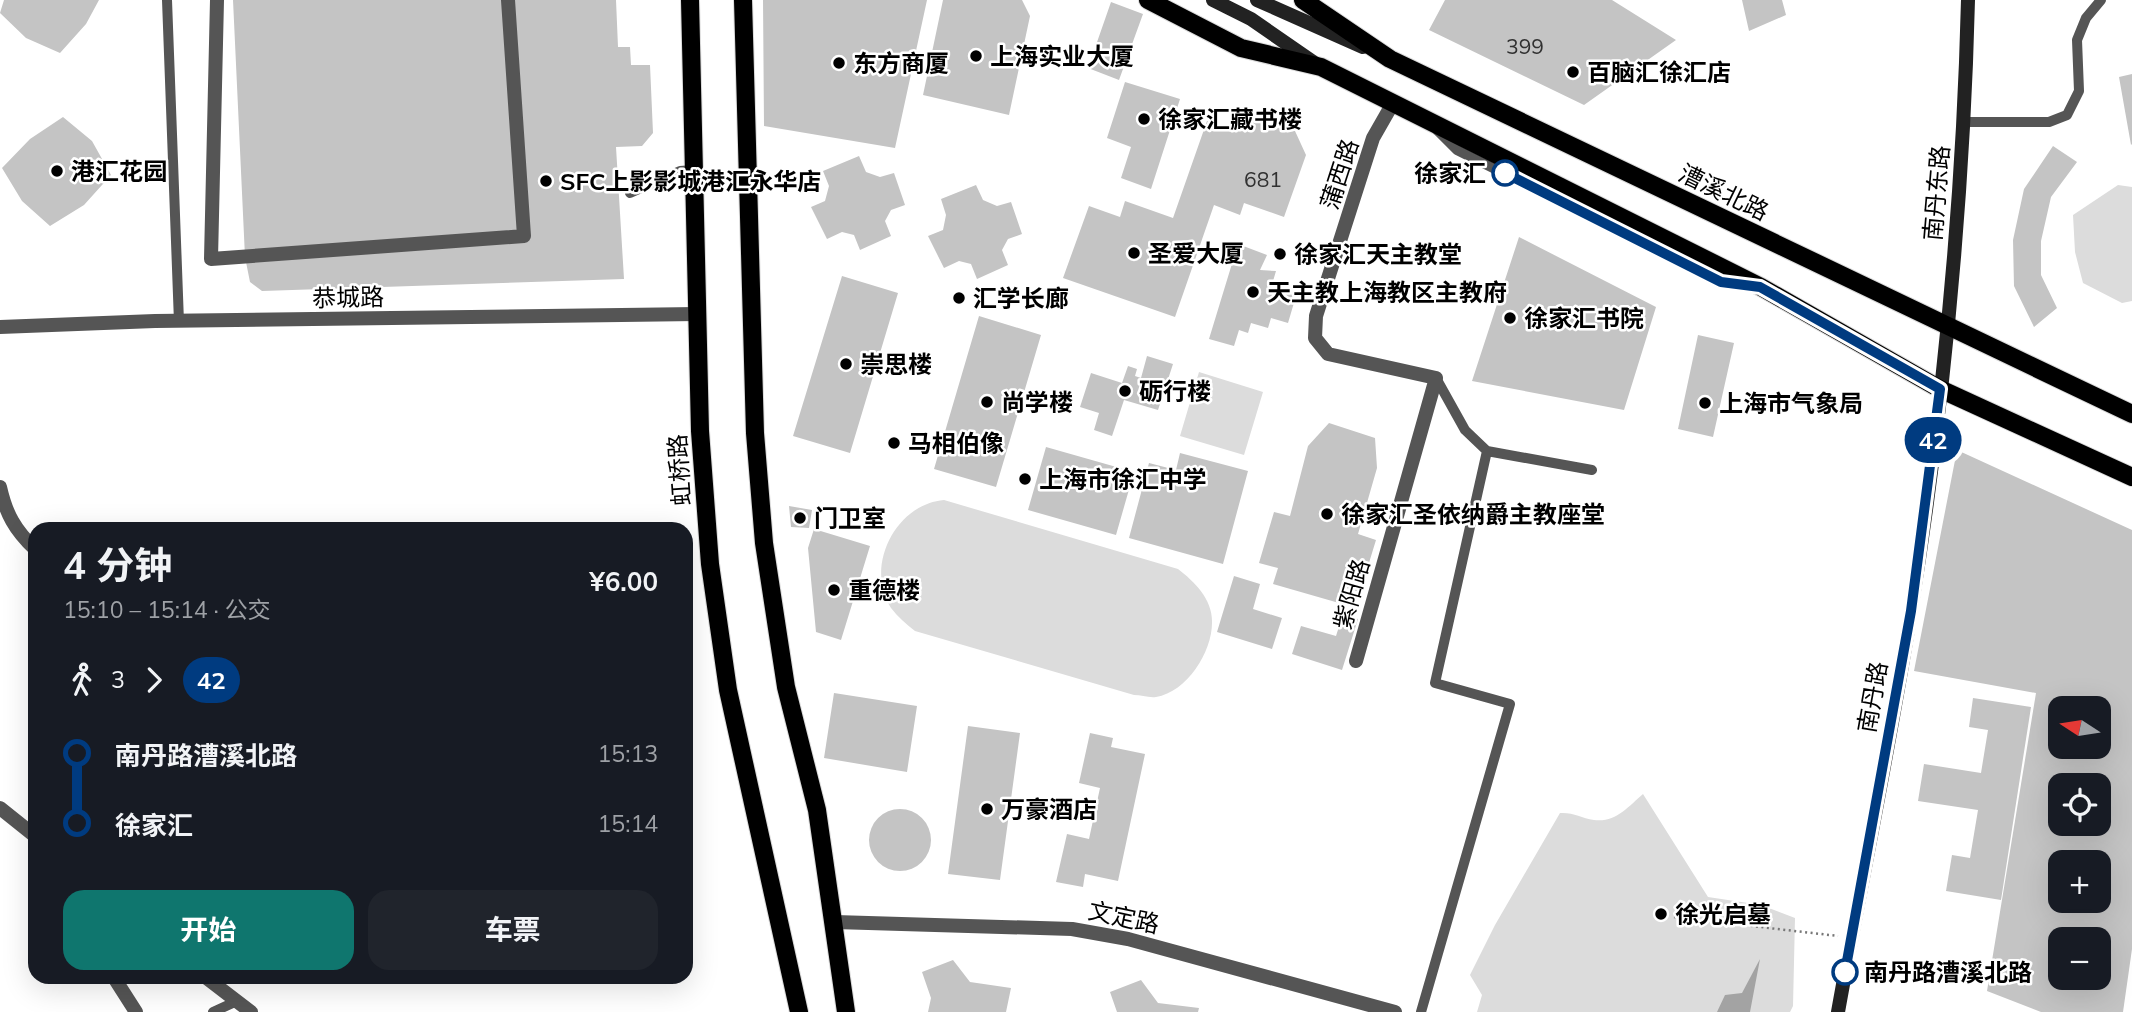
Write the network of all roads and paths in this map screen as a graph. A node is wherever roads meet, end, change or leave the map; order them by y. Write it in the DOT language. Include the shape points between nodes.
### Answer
graph roads {
  1 [pos="167,0"];
  2 [pos="217,0"];
  3 [pos="508,0"];
  4 [pos="690,0"];
  5 [pos="743,0"];
  6 [pos="1148,0"];
  7 [pos="1213,0"];
  8 [pos="1257,0"];
  9 [pos="1303,0"];
  10 [pos="1968,0"];
  11 [pos="2101,0"];
  12 [pos="1390,59"];
  13 [pos="1321,67"];
  14 [pos="1393,103"];
  15 [pos="1965,122"];
  16 [pos="694,170"];
  17 [pos="629,193"];
  18 [pos="697,314"];
  19 [pos="179,322"];
  20 [pos="0,327"];
  21 [pos="1948,327"];
  22 [pos="1436,378"];
  23 [pos="1940,389"];
  24 [pos="2132,414"];
  25 [pos="1488,451"];
  26 [pos="1592,470"];
  27 [pos="2132,477"];
  28 [pos="0,487"];
  29 [pos="28,542"];
  30 [pos="1356,661"];
  31 [pos="0,808"];
  32 [pos="28,830"];
  33 [pos="1674,917"];
  34 [pos="835,922"];
  35 [pos="1852,937"];
  36 [pos="118,984"];
  37 [pos="215,984"];
  38 [pos="237,1001"];
  39 [pos="136,1012"];
  40 [pos="213,1012"];
  41 [pos="251,1012"];
  42 [pos="799,1012"];
  43 [pos="846,1012"];
  44 [pos="1395,1012"];
  45 [pos="1421,1012"];
  46 [pos="1838,1012"];
  1 -- 19 [label="lane"];
  2 -- 3 [label="street" via="211,259 524,236"];
  4 -- 16 [label="main road, 虹桥路"];
  5 -- 34 [label="main road" via="755,433 764,543 786,687 817,810"];
  6 -- 13 [label="main road" via="1241,47"];
  7 -- 13 [label="main road" via="1251,19"];
  8 -- 12 [label="main road"];
  9 -- 12 [label="main road, 漕溪北路"];
  10 -- 15 [label="main road, 南丹东路"];
  11 -- 15 [label="lane" via="2077,40 2079,91 2067,115 2049,122"];
  12 -- 21 [label="main road, 漕溪北路"];
  13 -- 14 [label="main road"];
  14 -- 22 [label="street, 蒲西路" via="1373,138 1317,316 1315,338 1328,354"];
  14 -- 23 [label="main road" via="1760,287"];
  15 -- 21 [label="main road, 南丹东路"];
  16 -- 17 [label="lane"];
  16 -- 18 [label="main road, 虹桥路"];
  18 -- 19 [label="street, 恭城路"];
  18 -- 42 [label="main road, 虹桥路" via="710,564 728,690"];
  19 -- 20 [label="street, 恭城路"];
  21 -- 23 [label="main road, 南丹东路"];
  21 -- 24 [label="main road, 漕溪北路"];
  22 -- 25 [label="lane" via="1465,430"];
  22 -- 30 [label="street, 紫阳路"];
  23 -- 27 [label="main road"];
  23 -- 35 [label="main road, 南丹路" via="1911,611"];
  25 -- 26 [label="lane"];
  25 -- 45 [label="lane" via="1435,683 1510,704"];
  28 -- 29 [label="street" via="16,531"];
  31 -- 32 [label="street"];
  33 -- 35 [label="path"];
  34 -- 43 [label="main road"];
  34 -- 44 [label="street, 文定路" via="1072,929 1128,939"];
  35 -- 46 [label="main road, 南丹路"];
  36 -- 39 [label="street"];
  37 -- 38 [label="street"];
  38 -- 40 [label="lane"];
  38 -- 41 [label="street"];
}
